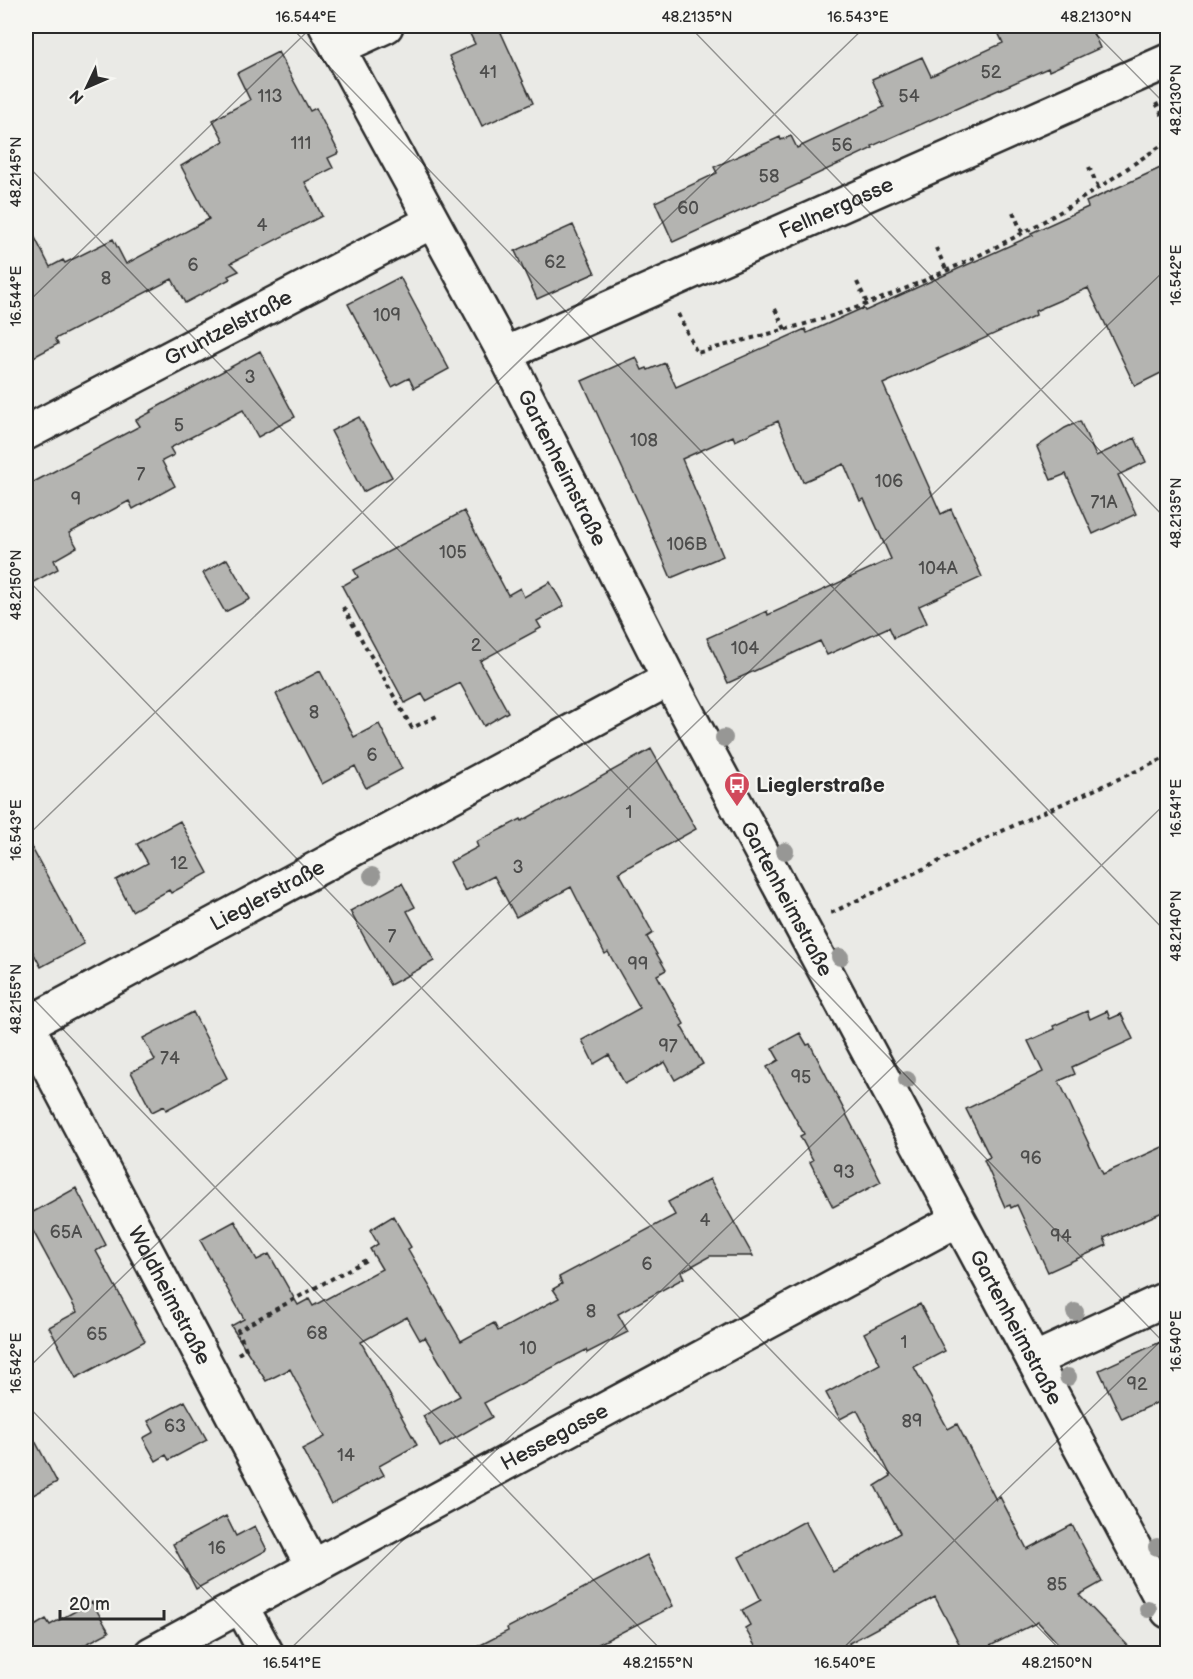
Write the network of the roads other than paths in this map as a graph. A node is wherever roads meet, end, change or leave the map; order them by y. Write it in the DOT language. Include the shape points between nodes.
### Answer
graph roads {
  1 [pos="386,26"];
  2 [pos="332,37"];
  3 [pos="1167,60"];
  4 [pos="431,222"];
  5 [pos="505,354"];
  6 [pos="26,433"];
  7 [pos="669,679"];
  8 [pos="26,1024"];
  9 [pos="957,1220"];
  10 [pos="1167,1298"];
  11 [pos="1035,1360"];
  12 [pos="313,1567"];
  13 [pos="241,1606"];
  14 [pos="1167,1611"];
  15 [pos="151,1653"];
  16 [pos="267,1653"];
  1 -- 2 [label="street"];
  2 -- 4 [label="street, Gartenheimstraße"];
  3 -- 5 [label="street, Fellnergasse"];
  4 -- 5 [label="street, Gartenheimstraße"];
  4 -- 6 [label="street, Gruntzelstraße"];
  5 -- 7 [label="street, Gartenheimstraße"];
  7 -- 8 [label="street, Lieglerstraße"];
  7 -- 9 [label="street, Gartenheimstraße"];
  8 -- 12 [label="street, Waldheimstraße"];
  9 -- 11 [label="street, Gartenheimstraße"];
  9 -- 12 [label="street, Hessegasse"];
  10 -- 11 [label="street"];
  11 -- 14 [label="street, Gartenheimstraße"];
  12 -- 13 [label="street, Hessegasse"];
  13 -- 15 [label="street, Hessegasse"];
  13 -- 16 [label="street"];
}
